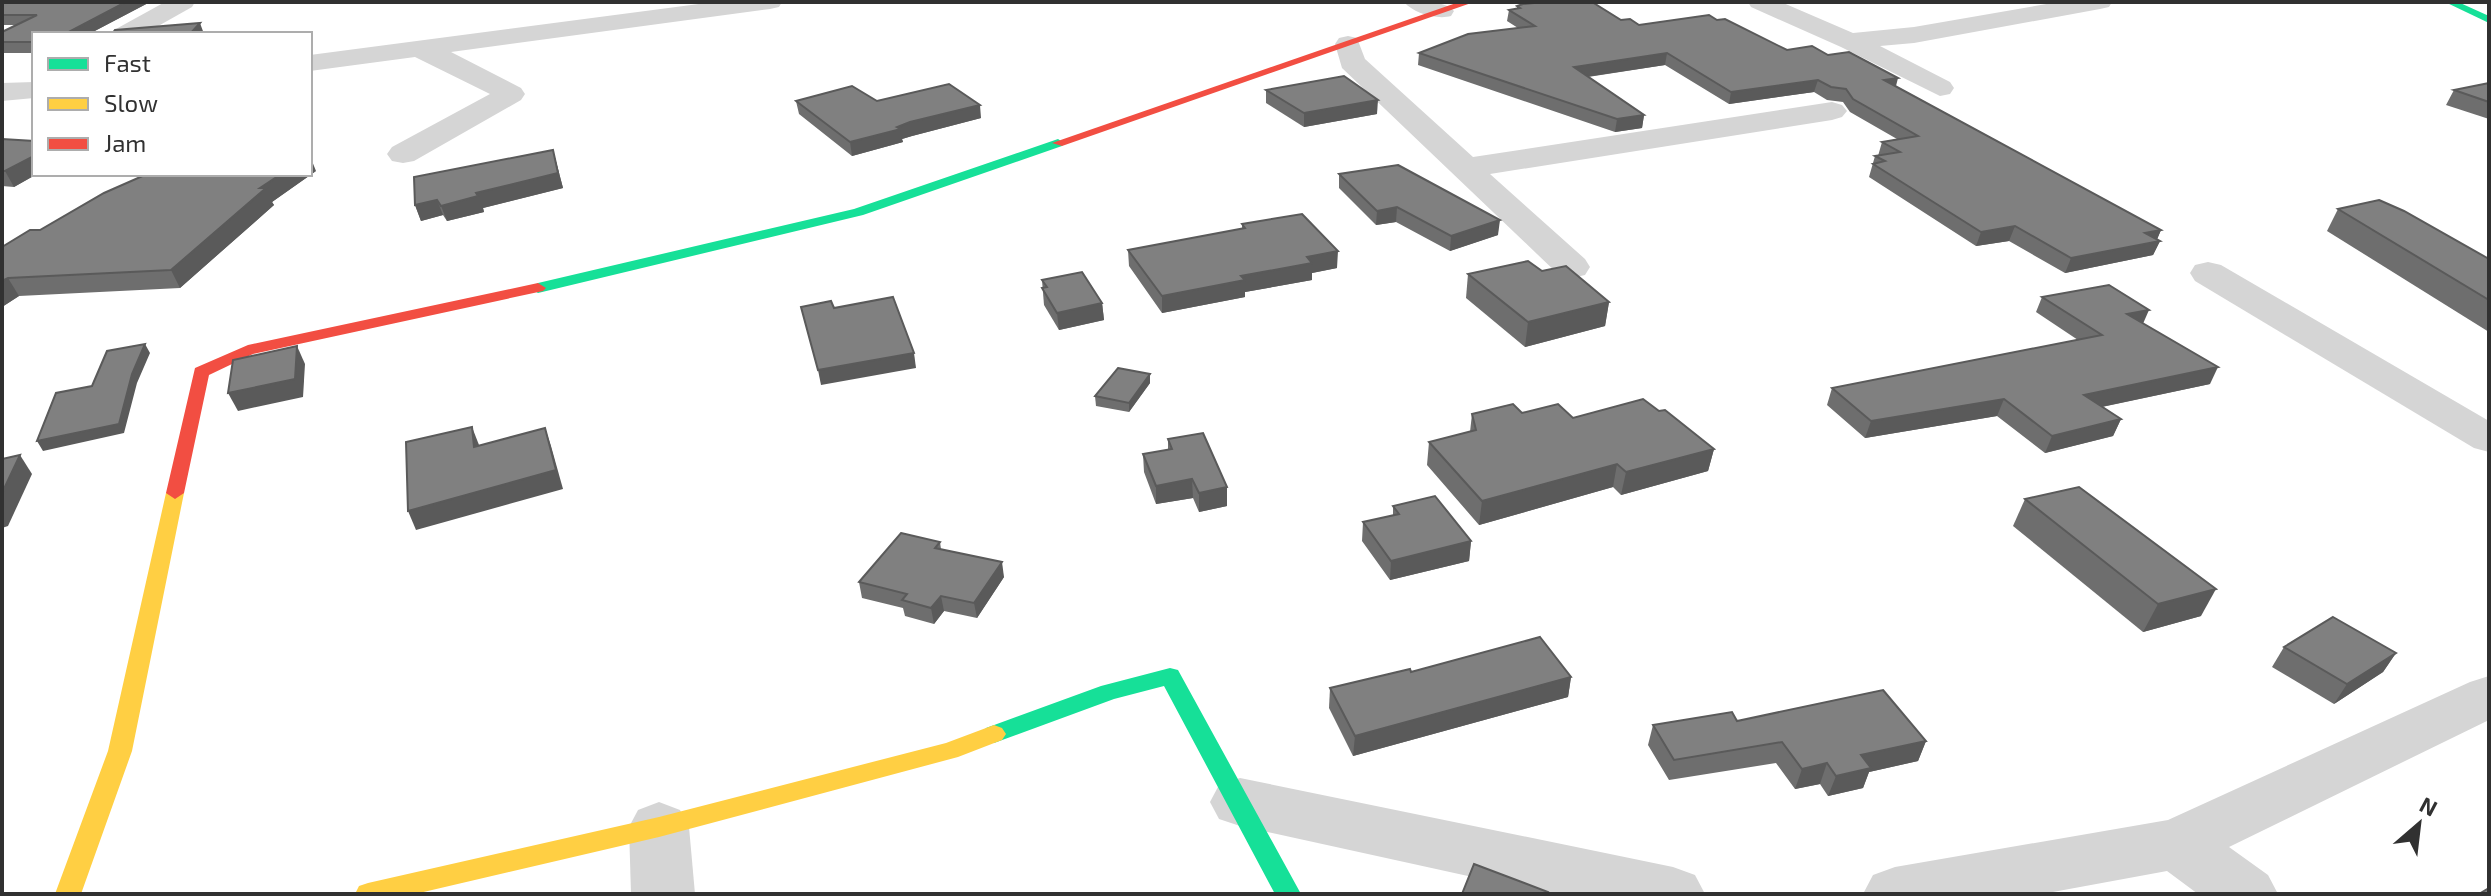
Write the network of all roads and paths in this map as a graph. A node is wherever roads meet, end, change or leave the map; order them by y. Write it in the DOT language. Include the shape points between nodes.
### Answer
graph roads {
  1 [pos="183,2"];
  2 [pos="552,2"];
  3 [pos="626,2"];
  4 [pos="770,2"];
  5 [pos="1416,2"];
  6 [pos="1469,2"];
  7 [pos="1760,2"];
  8 [pos="2100,2"];
  9 [pos="2450,2"];
  10 [pos="735,7"];
  11 [pos="1442,11"];
  12 [pos="2489,20"];
  13 [pos="129,32"];
  14 [pos="527,34"];
  15 [pos="1850,41"];
  16 [pos="1348,44"];
  17 [pos="417,49"];
  18 [pos="312,63"];
  19 [pos="1940,88"];
  20 [pos="1832,111"];
  21 [pos="403,154"];
  22 [pos="1465,168"];
  23 [pos="1572,267"];
  24 [pos="2208,273"];
  25 [pos="2489,439"];
  26 [pos="2489,696"];
  27 [pos="1240,802"];
  28 [pos="659,827"];
  29 [pos="2177,844"];
  30 [pos="68,894"];
  31 [pos="368,894"];
  32 [pos="663,894"];
  33 [pos="1288,894"];
  34 [pos="1673,894"];
  35 [pos="1895,894"];
  36 [pos="2246,894"];
  1 -- 13 [label="street"];
  2 -- 14 [label="street" via="555,11"];
  3 -- 10 [label="street"];
  4 -- 10 [label="street"];
  5 -- 11 [label="street"];
  6 -- 11 [label="main road"];
  7 -- 15 [label="street"];
  8 -- 15 [label="street"];
  9 -- 12 [label="main road"];
  10 -- 14 [label="street"];
  11 -- 16 [label="main road"];
  14 -- 17 [label="street"];
  15 -- 19 [label="street"];
  16 -- 22 [label="street" via="1352,62"];
  16 -- 30 [label="main road" via="858,212 484,301 248,350 201,372 120,751"];
  17 -- 18 [label="street"];
  17 -- 21 [label="street" via="511,94"];
  20 -- 22 [label="street"];
  22 -- 23 [label="street"];
  24 -- 25 [label="street"];
  26 -- 29 [label="street"];
  27 -- 28 [label="main road" via="1170,676 1109,692 950,751"];
  27 -- 33 [label="main road"];
  27 -- 34 [label="street"];
  28 -- 31 [label="main road"];
  28 -- 32 [label="street"];
  29 -- 35 [label="street"];
  29 -- 36 [label="street"];
}
